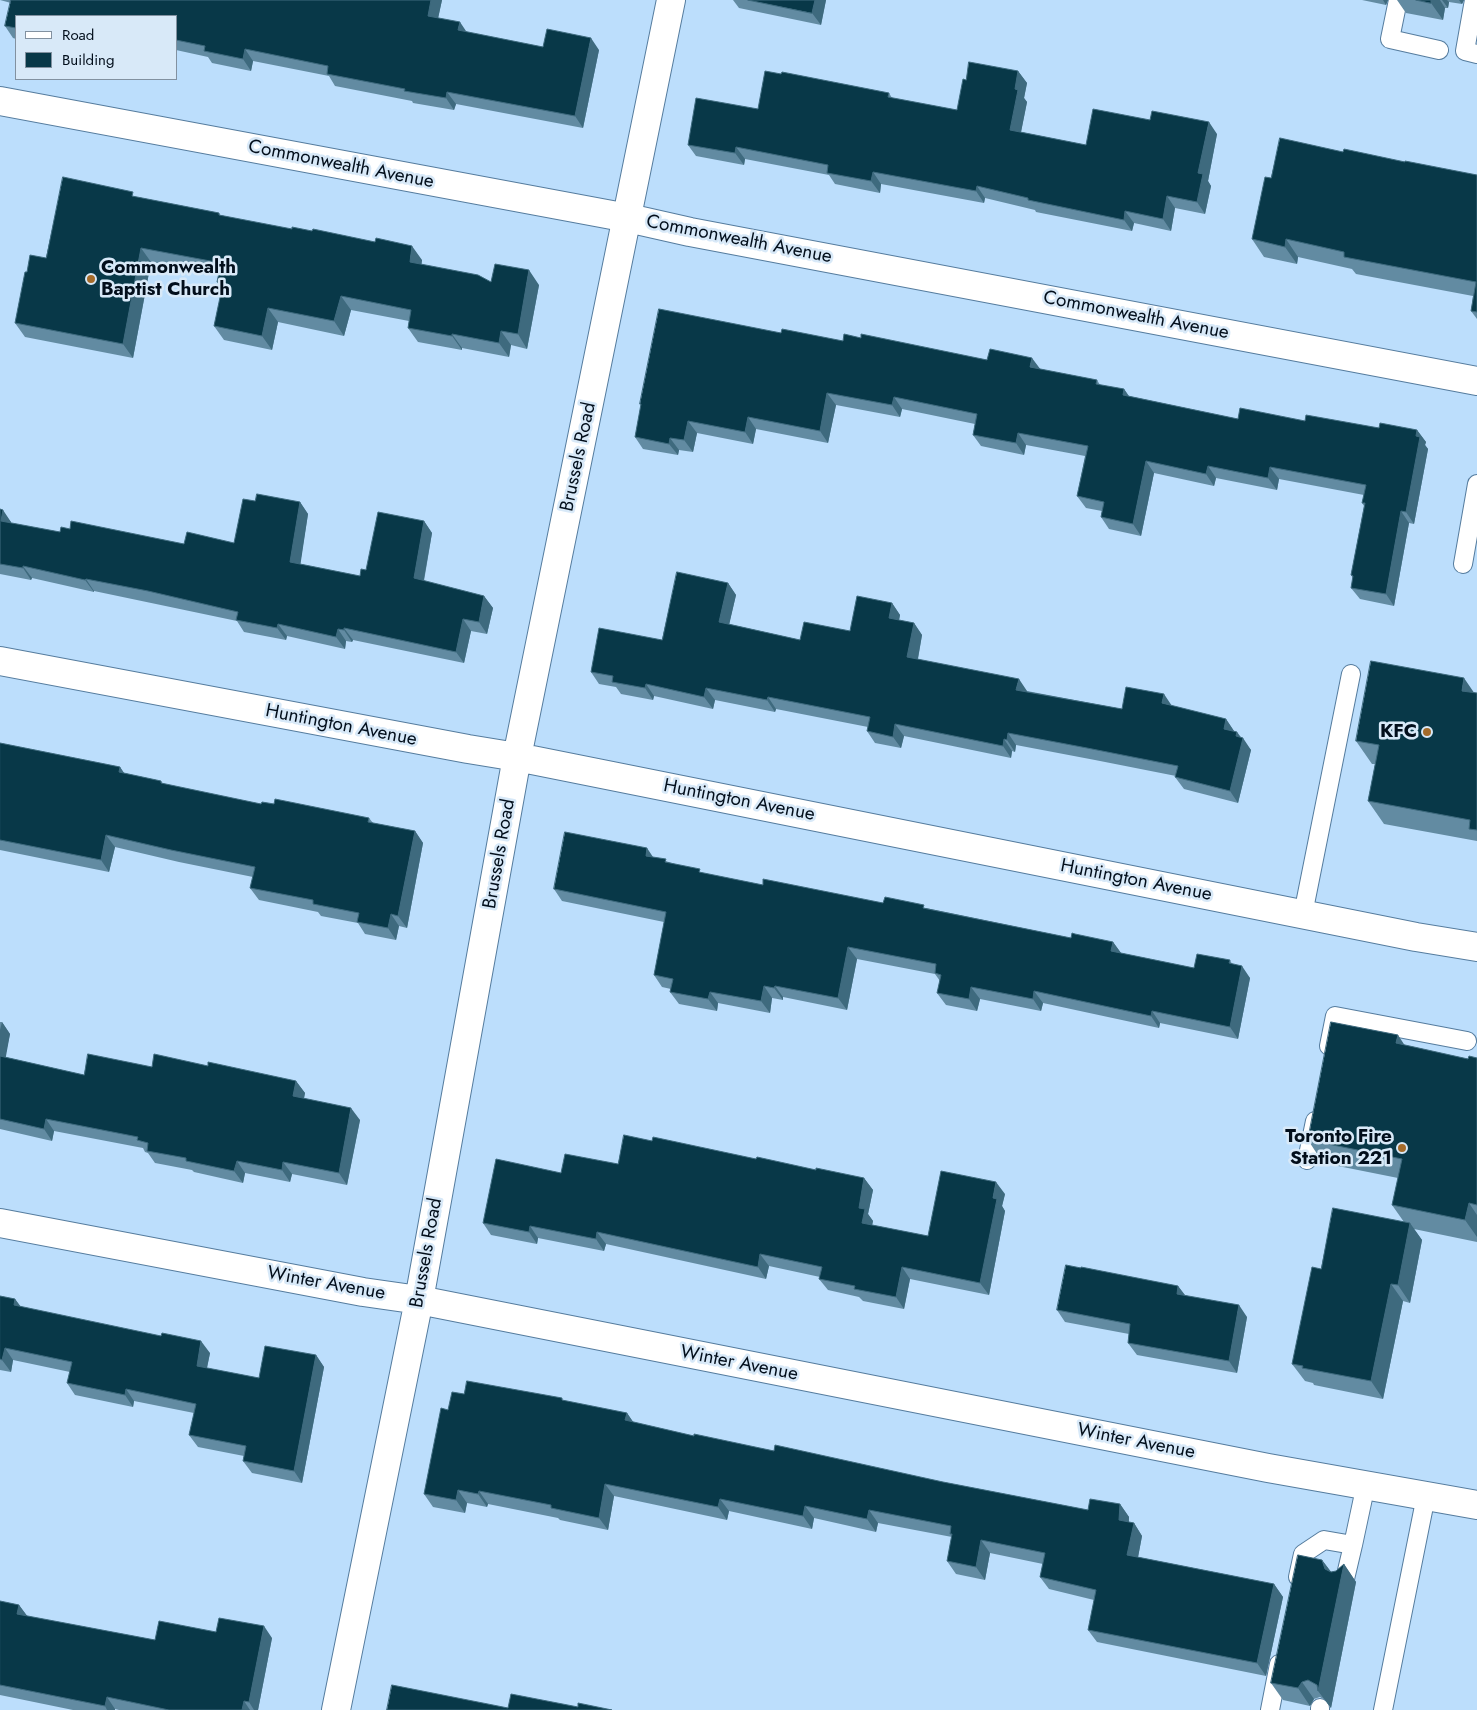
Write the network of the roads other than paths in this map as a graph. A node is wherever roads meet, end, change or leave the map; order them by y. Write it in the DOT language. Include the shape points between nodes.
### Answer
graph roads {
  1 [pos="671,0"];
  2 [pos="1398,0"];
  3 [pos="1474,0"];
  4 [pos="1439,50"];
  5 [pos="1477,54"];
  6 [pos="0,100"];
  7 [pos="628,218"];
  8 [pos="1477,381"];
  9 [pos="1477,484"];
  10 [pos="1463,564"];
  11 [pos="0,661"];
  12 [pos="1351,674"];
  13 [pos="517,757"];
  14 [pos="1303,914"];
  15 [pos="1477,947"];
  16 [pos="1467,1042"];
  17 [pos="1326,1064"];
  18 [pos="1318,1102"];
  19 [pos="1307,1160"];
  20 [pos="0,1223"];
  21 [pos="419,1300"];
  22 [pos="1366,1484"];
  23 [pos="1426,1496"];
  24 [pos="1477,1505"];
  25 [pos="1353,1545"];
  26 [pos="1345,1579"];
  27 [pos="1294,1593"];
  28 [pos="1282,1652"];
  29 [pos="336,1710"];
  30 [pos="1270,1710"];
  31 [pos="1384,1710"];
  1 -- 7 [label="street, Brussels Road"];
  2 -- 4 [label="lane" via="1390,40"];
  3 -- 5 [label="lane" via="1465,51"];
  6 -- 7 [label="street, Commonwealth Avenue"];
  7 -- 8 [label="street, Commonwealth Avenue"];
  7 -- 13 [label="street, Brussels Road"];
  9 -- 10 [label="lane"];
  11 -- 13 [label="street, Huntington Avenue"];
  12 -- 14 [label="lane"];
  13 -- 14 [label="street, Huntington Avenue"];
  13 -- 21 [label="street, Brussels Road"];
  14 -- 15 [label="street, Huntington Avenue"];
  16 -- 17 [label="lane" via="1335,1016"];
  18 -- 19 [label="lane"];
  20 -- 21 [label="street, Winter Avenue"];
  21 -- 22 [label="street, Winter Avenue" via="1268,1468"];
  21 -- 29 [label="street, Brussels Road"];
  22 -- 23 [label="street, Winter Avenue"];
  22 -- 25 [label="lane"];
  23 -- 24 [label="street, Winter Avenue"];
  23 -- 31 [label="lane"];
  25 -- 26 [label="lane"];
  25 -- 27 [label="lane" via="1324,1540 1303,1554"];
  28 -- 30 [label="lane"];
}
